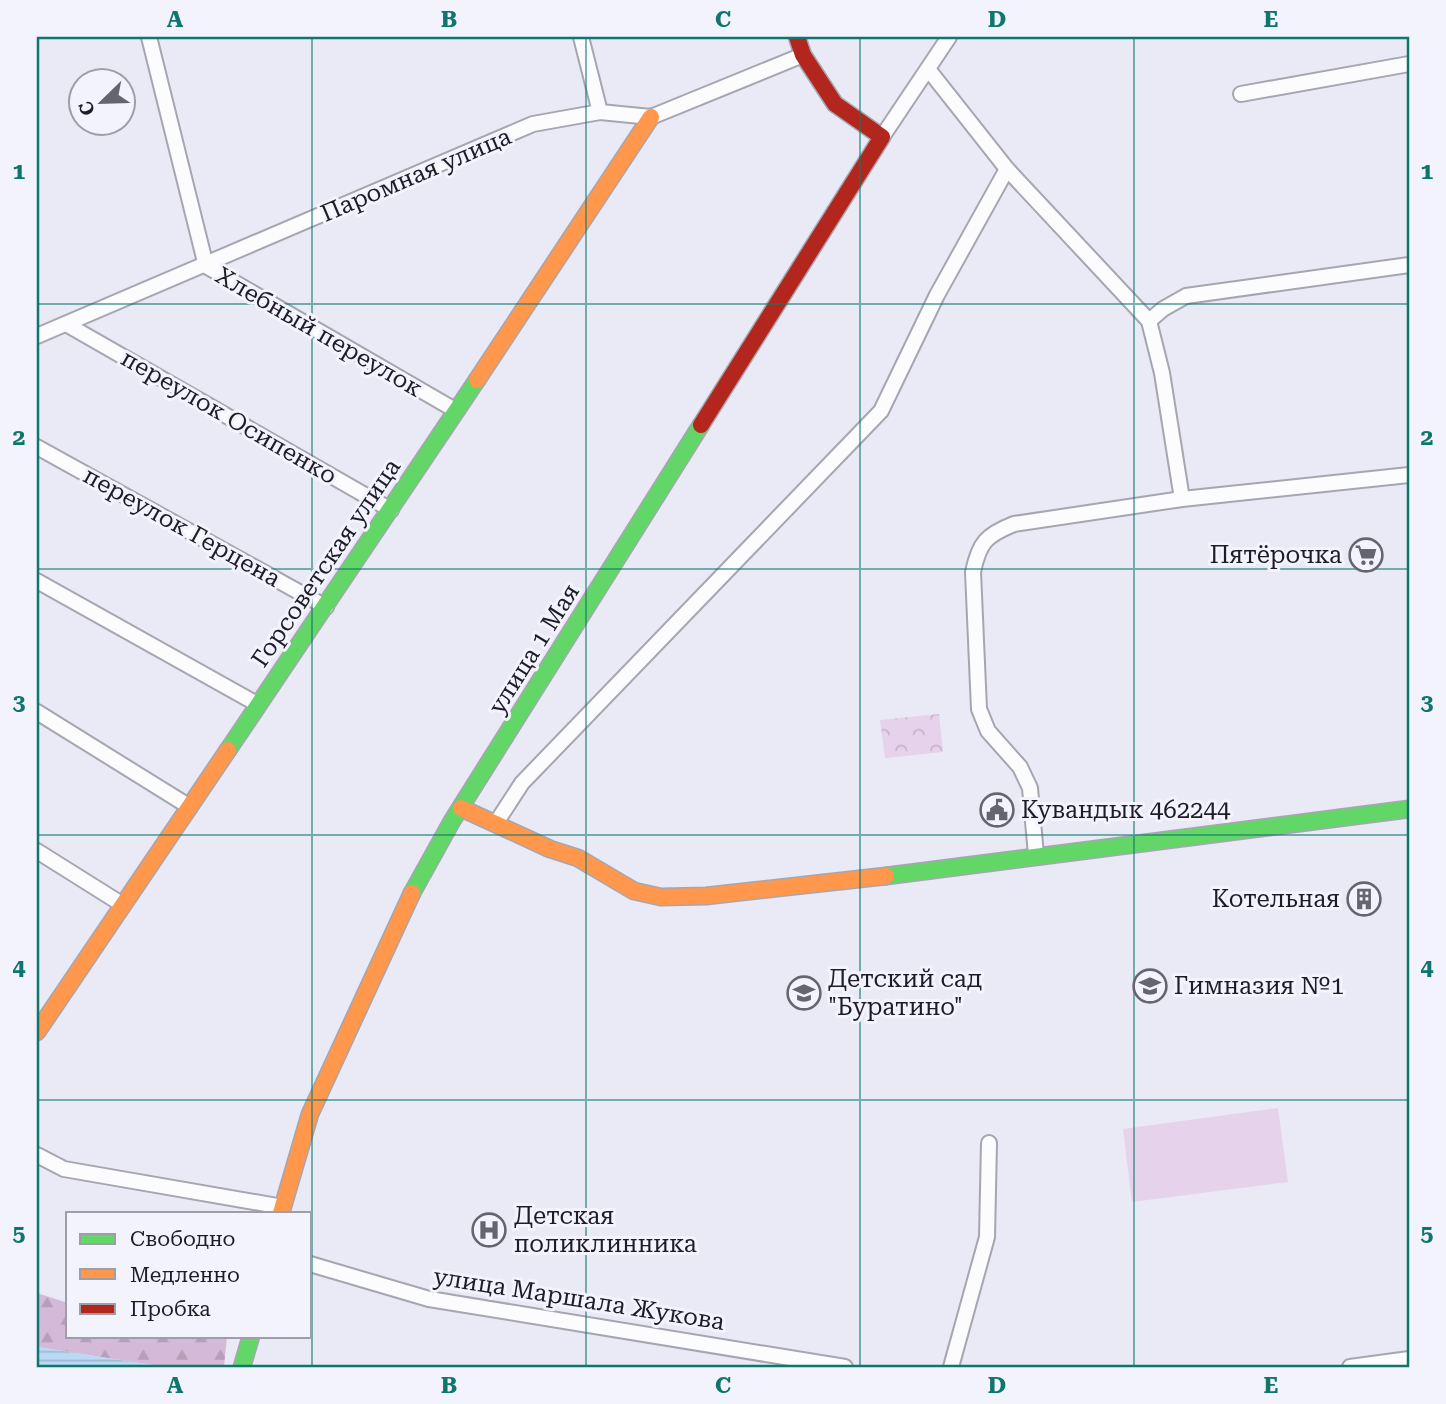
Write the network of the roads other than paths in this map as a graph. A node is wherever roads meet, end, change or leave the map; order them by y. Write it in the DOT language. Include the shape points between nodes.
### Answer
graph roads {
  1 [pos="149,37"];
  2 [pos="581,37"];
  3 [pos="797,37"];
  4 [pos="948,37"];
  5 [pos="803,55"];
  6 [pos="1409,64"];
  7 [pos="928,69"];
  8 [pos="1241,94"];
  9 [pos="600,113"];
  10 [pos="651,117"];
  11 [pos="882,137"];
  12 [pos="1007,169"];
  13 [pos="1409,265"];
  14 [pos="205,266"];
  15 [pos="1149,321"];
  16 [pos="66,324"];
  17 [pos="37,336"];
  18 [pos="455,410"];
  19 [pos="37,447"];
  20 [pos="1409,474"];
  21 [pos="1182,499"];
  22 [pos="391,510"];
  23 [pos="37,581"];
  24 [pos="327,607"];
  25 [pos="257,704"];
  26 [pos="37,712"];
  27 [pos="190,807"];
  28 [pos="460,808"];
  29 [pos="1409,808"];
  30 [pos="496,823"];
  31 [pos="37,851"];
  32 [pos="1036,855"];
  33 [pos="123,905"];
  34 [pos="37,1032"];
  35 [pos="989,1143"];
  36 [pos="37,1155"];
  37 [pos="282,1210"];
  38 [pos="312,1265"];
  39 [pos="250,1338"];
  40 [pos="1409,1359"];
  41 [pos="242,1367"];
  42 [pos="845,1367"];
  43 [pos="951,1367"];
  44 [pos="1350,1367"];
  1 -- 14 [label="street, Хлебный переулок"];
  2 -- 9 [label="street"];
  3 -- 5 [label="street"];
  4 -- 7 [label="street"];
  5 -- 10 [label="street, Паромная улица"];
  5 -- 11 [label="street" via="835,104"];
  6 -- 8 [label="street"];
  7 -- 11 [label="street"];
  7 -- 12 [label="street"];
  9 -- 10 [label="street, Паромная улица"];
  9 -- 14 [label="street, Паромная улица" via="533,124"];
  10 -- 18 [label="street, Горсоветская улица"];
  11 -- 28 [label="street, улица 1 Мая"];
  12 -- 15 [label="street"];
  12 -- 30 [label="street" via="937,295 881,411 522,783"];
  13 -- 15 [label="street" via="1186,296"];
  14 -- 16 [label="street, Паромная улица"];
  14 -- 18 [label="street, Хлебный переулок"];
  15 -- 21 [label="street"];
  16 -- 17 [label="street, Паромная улица"];
  16 -- 22 [label="street, переулок Осипенко"];
  18 -- 22 [label="street, Горсоветская улица"];
  19 -- 24 [label="street, переулок Герцена"];
  20 -- 21 [label="street"];
  21 -- 32 [label="street" via="1014,524 991,533 977,552 973,572 979,709 988,731 1020,767 1030,788"];
  22 -- 24 [label="street, Горсоветская улица"];
  23 -- 25 [label="street"];
  24 -- 25 [label="street, Горсоветская улица"];
  25 -- 27 [label="street, Горсоветская улица"];
  26 -- 27 [label="street"];
  27 -- 33 [label="street, Горсоветская улица"];
  28 -- 30 [label="street"];
  28 -- 37 [label="street, улица 1 Мая" via="409,899 310,1114"];
  29 -- 32 [label="street"];
  30 -- 32 [label="street" via="579,858 634,891 661,897 903,874"];
  31 -- 33 [label="street"];
  33 -- 34 [label="street, Горсоветская улица"];
  35 -- 43 [label="street" via="987,1237"];
  36 -- 37 [label="street" via="64,1170"];
  38 -- 42 [label="street, улица Маршала Жукова" via="429,1299"];
  39 -- 41 [label="street"];
  40 -- 44 [label="street"];
}
